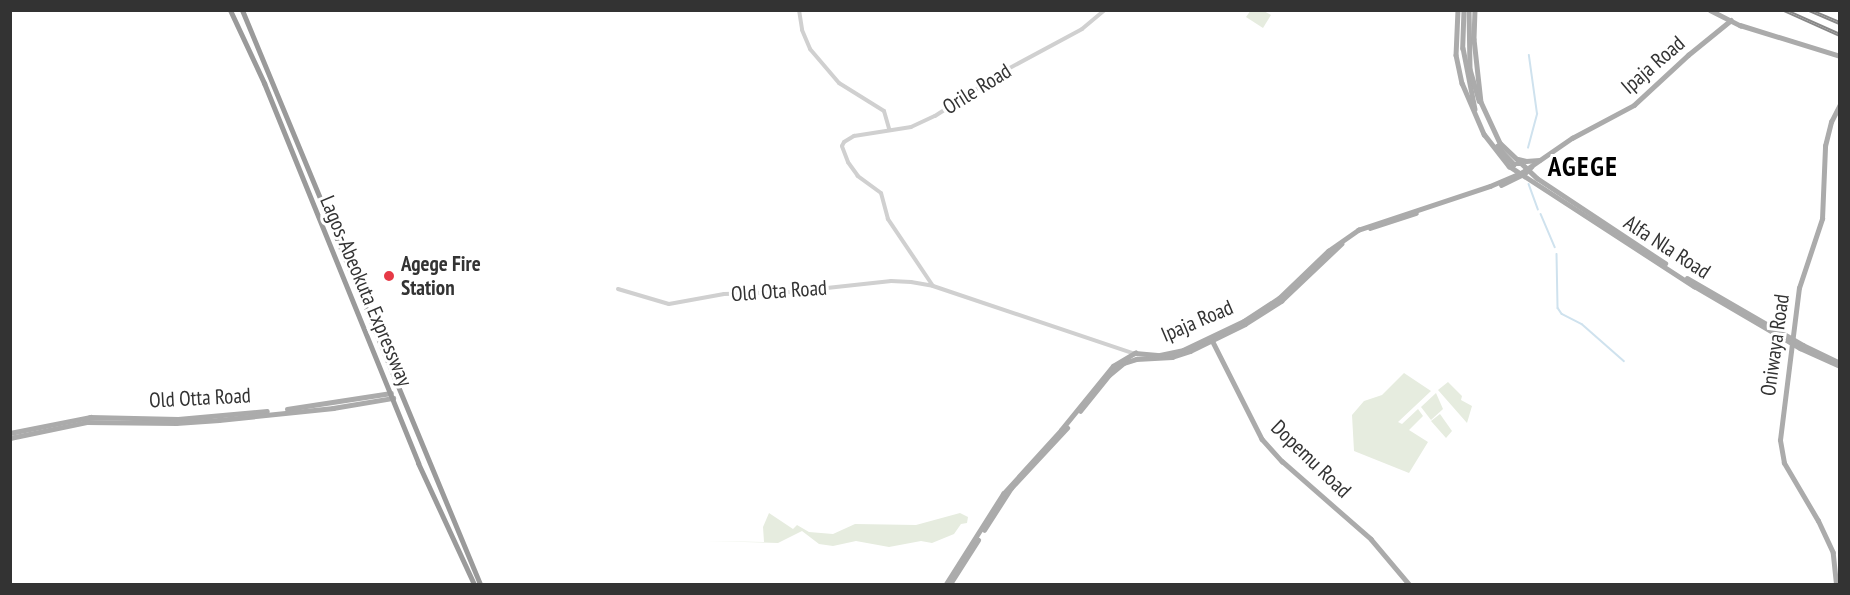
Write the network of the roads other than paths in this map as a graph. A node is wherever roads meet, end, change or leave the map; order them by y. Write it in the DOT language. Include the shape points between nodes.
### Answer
graph roads {
  1 [pos="230,10"];
  2 [pos="242,10"];
  3 [pos="799,10"];
  4 [pos="1105,10"];
  5 [pos="1458,10"];
  6 [pos="1464,10"];
  7 [pos="1469,10"];
  8 [pos="1475,10"];
  9 [pos="1710,10"];
  10 [pos="1731,20"];
  11 [pos="1839,56"];
  12 [pos="1839,104"];
  13 [pos="1485,114"];
  14 [pos="1478,120"];
  15 [pos="889,129"];
  16 [pos="1514,157"];
  17 [pos="1544,158"];
  18 [pos="1537,163"];
  19 [pos="1509,166"];
  20 [pos="1526,169"];
  21 [pos="1537,178"];
  22 [pos="1512,181"];
  23 [pos="1498,183"];
  24 [pos="1542,185"];
  25 [pos="1343,241"];
  26 [pos="933,286"];
  27 [pos="618,289"];
  28 [pos="1212,340"];
  29 [pos="1794,342"];
  30 [pos="1135,356"];
  31 [pos="1839,364"];
  32 [pos="392,396"];
  33 [pos="10,433"];
  34 [pos="10,438"];
  35 [pos="474,585"];
  36 [pos="480,585"];
  37 [pos="948,585"];
  38 [pos="1409,585"];
  39 [pos="1836,585"];
  1 -- 32 [label="highway, Lagos-Abeokuta Expressway" via="264,83"];
  2 -- 36 [label="highway, Lagos-Abeokuta Expressway"];
  3 -- 15 [label="street" via="810,49 839,83 884,111"];
  4 -- 15 [label="street, Orile Road" via="1082,29 1005,70 935,116 911,127"];
  5 -- 14 [label="main road" via="1458,71"];
  6 -- 14 [label="main road" via="1467,74"];
  7 -- 13 [label="main road" via="1470,69"];
  8 -- 13 [label="main road" via="1475,54"];
  9 -- 10 [label="main road"];
  10 -- 11 [label="main road"];
  10 -- 17 [label="main road, Ipaja Road" via="1634,105 1599,122"];
  12 -- 29 [label="main road, Oniwaya Road" via="1826,139 1823,211 1802,274"];
  13 -- 16 [label="main road" via="1496,136"];
  14 -- 19 [label="main road" via="1489,142"];
  14 -- 20 [label="main road" via="1511,161"];
  15 -- 26 [label="street, Orile Road" via="854,136 842,146 858,176 881,193 888,219"];
  16 -- 17 [label="main road" via="1530,161"];
  16 -- 20 [label="main road"];
  17 -- 18 [label="main road, Ipaja Road"];
  18 -- 20 [label="main road, Ipaja Road"];
  18 -- 21 [label="main road"];
  19 -- 20 [label="main road"];
  19 -- 23 [label="main road" via="1507,176"];
  20 -- 21 [label="main road, Alfa Nla Road"];
  20 -- 22 [label="main road, Ipaja Road"];
  20 -- 23 [label="main road, Ipaja Road"];
  20 -- 24 [label="main road, Alfa Nla Road"];
  21 -- 29 [label="main road, Alfa Nla Road" via="1695,283"];
  22 -- 24 [label="main road" via="1531,180"];
  22 -- 25 [label="main road, Ipaja Road" via="1367,229"];
  23 -- 25 [label="main road, Ipaja Road" via="1363,227"];
  24 -- 29 [label="main road, Alfa Nla Road" via="1694,286"];
  25 -- 28 [label="main road, Ipaja Road" via="1279,298"];
  26 -- 27 [label="street, Old Ota Road" via="891,280 790,292 724,294 669,304"];
  26 -- 30 [label="street, Old Ota Road"];
  28 -- 30 [label="main road, Ipaja Road" via="1166,355"];
  28 -- 38 [label="main road, Dopemu Road" via="1262,439 1371,539"];
  29 -- 31 [label="main road"];
  29 -- 39 [label="main road, Oniwaya Road" via="1782,414 1781,448 1788,471 1827,538 1836,566"];
  30 -- 37 [label="main road" via="1107,372 1056,436 1012,482"];
  32 -- 33 [label="main road, Old Otta Road" via="219,417 86,418"];
  32 -- 34 [label="main road, Old Otta Road" via="333,408 176,423 87,422"];
  32 -- 35 [label="highway, Lagos-Abeokuta Expressway"];
}
